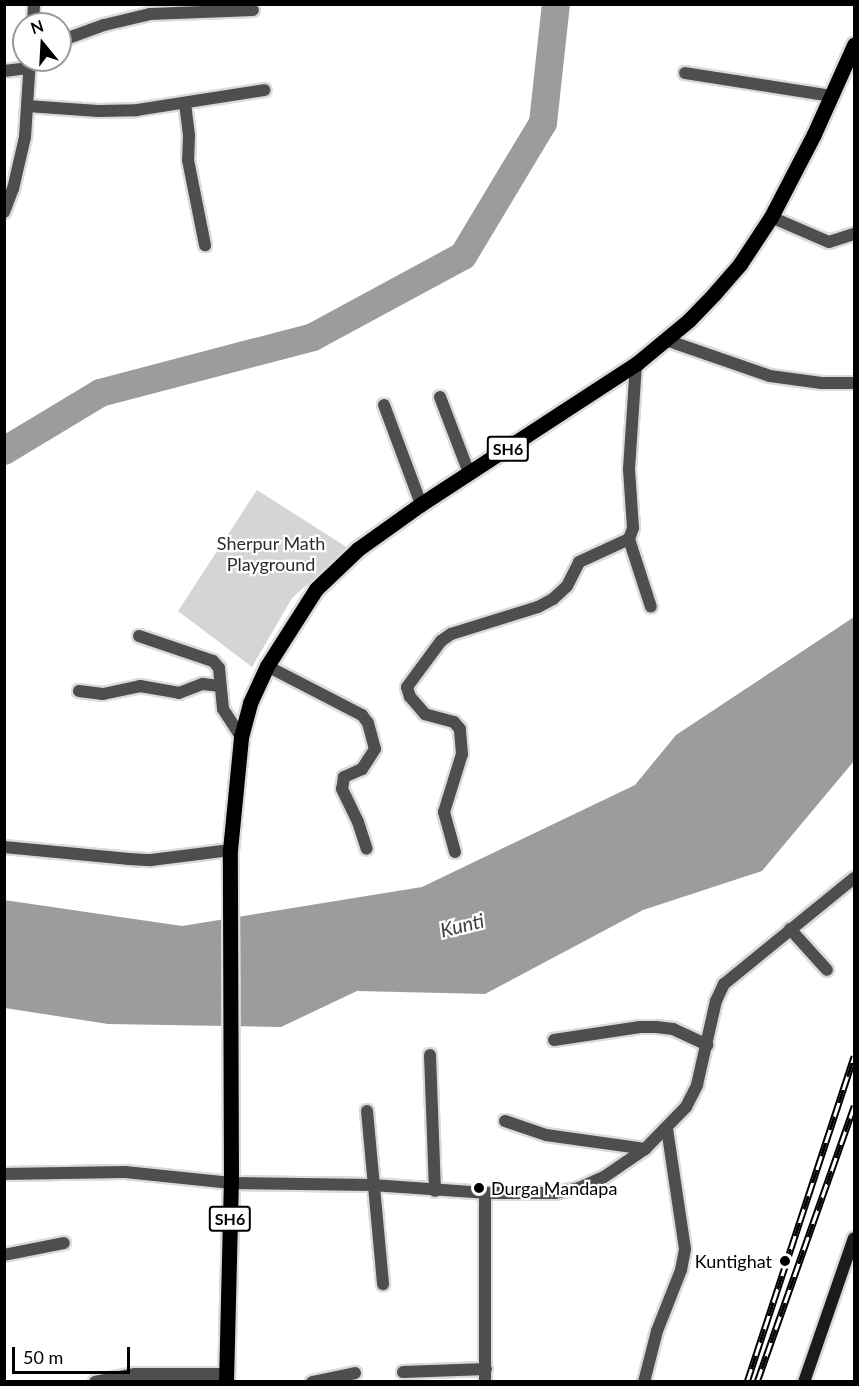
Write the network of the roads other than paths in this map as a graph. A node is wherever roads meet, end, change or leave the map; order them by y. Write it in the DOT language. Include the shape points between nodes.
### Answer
graph roads {
  1 [pos="253,10"];
  2 [pos="72,36"];
  3 [pos="855,45"];
  4 [pos="849,70"];
  5 [pos="29,72"];
  6 [pos="685,73"];
  7 [pos="264,90"];
  8 [pos="832,96"];
  9 [pos="185,103"];
  10 [pos="27,106"];
  11 [pos="4,168"];
  12 [pos="18,169"];
  13 [pos="4,212"];
  14 [pos="771,217"];
  15 [pos="855,234"];
  16 [pos="206,245"];
  17 [pos="666,340"];
  18 [pos="636,364"];
  19 [pos="855,383"];
  20 [pos="440,397"];
  21 [pos="384,405"];
  22 [pos="469,473"];
  23 [pos="421,504"];
  24 [pos="629,539"];
  25 [pos="651,607"];
  26 [pos="139,636"];
  27 [pos="267,666"];
  28 [pos="220,686"];
  29 [pos="79,691"];
  30 [pos="241,737"];
  31 [pos="4,847"];
  32 [pos="367,849"];
  33 [pos="230,850"];
  34 [pos="455,852"];
  35 [pos="855,878"];
  36 [pos="790,929"];
  37 [pos="827,970"];
  38 [pos="554,1040"];
  39 [pos="708,1045"];
  40 [pos="430,1055"];
  41 [pos="367,1112"];
  42 [pos="505,1120"];
  43 [pos="667,1129"];
  44 [pos="645,1149"];
  45 [pos="4,1174"];
  46 [pos="231,1183"];
  47 [pos="372,1185"];
  48 [pos="435,1191"];
  49 [pos="485,1193"];
  50 [pos="855,1238"];
  51 [pos="64,1244"];
  52 [pos="4,1255"];
  53 [pos="383,1284"];
  54 [pos="403,1372"];
  55 [pos="355,1373"];
  56 [pos="486,1375"];
  57 [pos="226,1378"];
  58 [pos="96,1382"];
  59 [pos="312,1382"];
  60 [pos="644,1382"];
  61 [pos="804,1382"];
  1 -- 2 [label="street" via="150,14 104,24"];
  3 -- 4 [label="main road, SH6"];
  4 -- 8 [label="main road, SH6"];
  5 -- 10 [label="street"];
  6 -- 8 [label="street"];
  7 -- 9 [label="street"];
  8 -- 14 [label="main road, SH6"];
  9 -- 10 [label="street" via="118,110"];
  9 -- 16 [label="street" via="188,160"];
  10 -- 12 [label="street"];
  11 -- 12 [label="street"];
  12 -- 13 [label="street"];
  14 -- 15 [label="street" via="829,242"];
  14 -- 17 [label="main road, SH6" via="740,264"];
  17 -- 18 [label="main road, SH6"];
  17 -- 19 [label="street" via="770,376"];
  18 -- 22 [label="main road, SH6"];
  18 -- 24 [label="street" via="629,469 633,528"];
  20 -- 22 [label="street"];
  21 -- 23 [label="street"];
  22 -- 23 [label="main road, SH6"];
  23 -- 27 [label="main road, SH6" via="337,567 304,606"];
  24 -- 25 [label="street"];
  24 -- 34 [label="street" via="579,562 567,586 553,599 441,641 407,687 410,697 425,714 454,722 460,729 462,754 444,812"];
  26 -- 28 [label="street" via="213,661 219,668"];
  27 -- 30 [label="main road, SH6" via="250,703"];
  27 -- 32 [label="street" via="362,715 368,723 375,748 362,769 345,777 342,789"];
  28 -- 29 [label="street" via="203,684 179,693 140,686 103,694"];
  28 -- 30 [label="street" via="223,709"];
  30 -- 33 [label="main road, SH6"];
  31 -- 33 [label="street" via="151,860"];
  33 -- 46 [label="main road, SH6"];
  35 -- 36 [label="street"];
  36 -- 37 [label="street"];
  36 -- 39 [label="street" via="724,984 716,1001"];
  38 -- 39 [label="street" via="656,1027 673,1029"];
  39 -- 43 [label="street" via="697,1085 686,1107"];
  40 -- 48 [label="street"];
  41 -- 47 [label="street"];
  42 -- 44 [label="street" via="546,1135"];
  43 -- 44 [label="street"];
  43 -- 60 [label="street" via="686,1248"];
  44 -- 49 [label="street" via="604,1177 579,1188 555,1193"];
  45 -- 46 [label="street" via="125,1172"];
  46 -- 47 [label="street"];
  46 -- 57 [label="main road, SH6"];
  47 -- 48 [label="street"];
  47 -- 53 [label="street"];
  48 -- 49 [label="street"];
  49 -- 56 [label="street"];
  50 -- 61 [label="main road"];
  51 -- 52 [label="street"];
  54 -- 56 [label="street"];
  55 -- 59 [label="street"];
  57 -- 58 [label="street" via="135,1374"];
}
